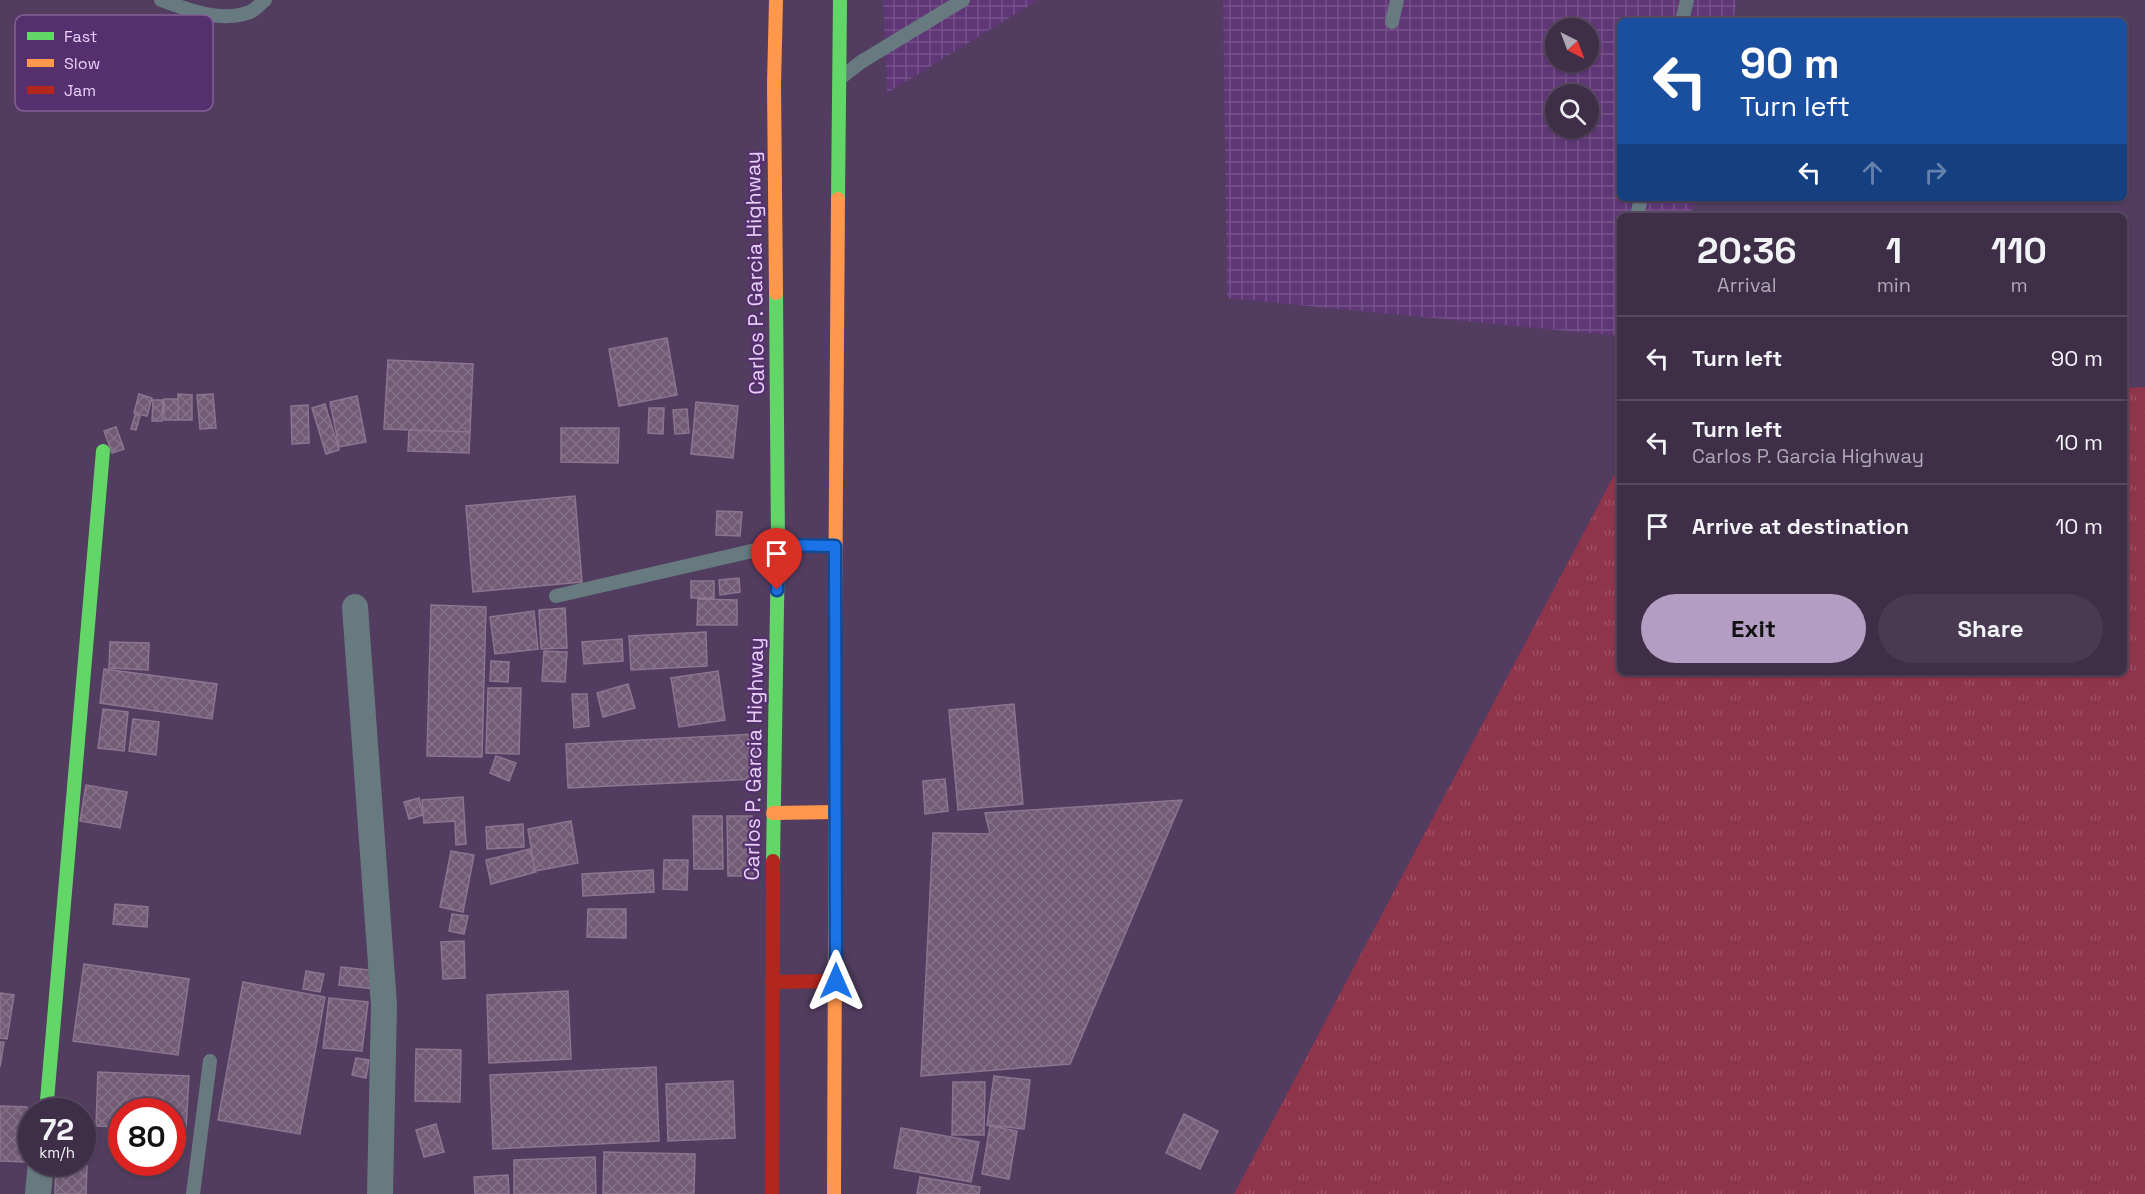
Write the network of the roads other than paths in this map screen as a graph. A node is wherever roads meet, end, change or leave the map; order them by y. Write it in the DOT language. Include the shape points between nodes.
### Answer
graph roads {
  1 [pos="162,0"];
  2 [pos="265,0"];
  3 [pos="776,0"];
  4 [pos="840,0"];
  5 [pos="963,0"];
  6 [pos="1397,0"];
  7 [pos="1687,0"];
  8 [pos="1683,18"];
  9 [pos="1392,22"];
  10 [pos="840,78"];
  11 [pos="103,451"];
  12 [pos="778,545"];
  13 [pos="835,546"];
  14 [pos="556,596"];
  15 [pos="355,607"];
  16 [pos="836,812"];
  17 [pos="773,813"];
  18 [pos="836,981"];
  19 [pos="772,982"];
  20 [pos="210,1061"];
  21 [pos="46,1098"];
  22 [pos="40,1176"];
  23 [pos="38,1194"];
  24 [pos="193,1194"];
  25 [pos="380,1194"];
  26 [pos="772,1194"];
  27 [pos="834,1194"];
  1 -- 2 [label="lane" via="225,17 251,12"];
  3 -- 12 [label="main road, Carlos P. Garcia Highway"];
  4 -- 10 [label="main road"];
  5 -- 10 [label="lane"];
  6 -- 9 [label="lane"];
  7 -- 8 [label="lane"];
  10 -- 13 [label="main road"];
  11 -- 21 [label="main road"];
  12 -- 13 [label="lane"];
  12 -- 14 [label="lane"];
  12 -- 17 [label="main road, Carlos P. Garcia Highway"];
  13 -- 16 [label="main road"];
  15 -- 25 [label="street" via="384,1005"];
  16 -- 17 [label="main road"];
  16 -- 18 [label="main road"];
  17 -- 19 [label="main road, Carlos P. Garcia Highway"];
  18 -- 19 [label="main road"];
  18 -- 27 [label="main road"];
  19 -- 26 [label="main road, Carlos P. Garcia Highway"];
  20 -- 24 [label="lane"];
  22 -- 23 [label="street"];
}
